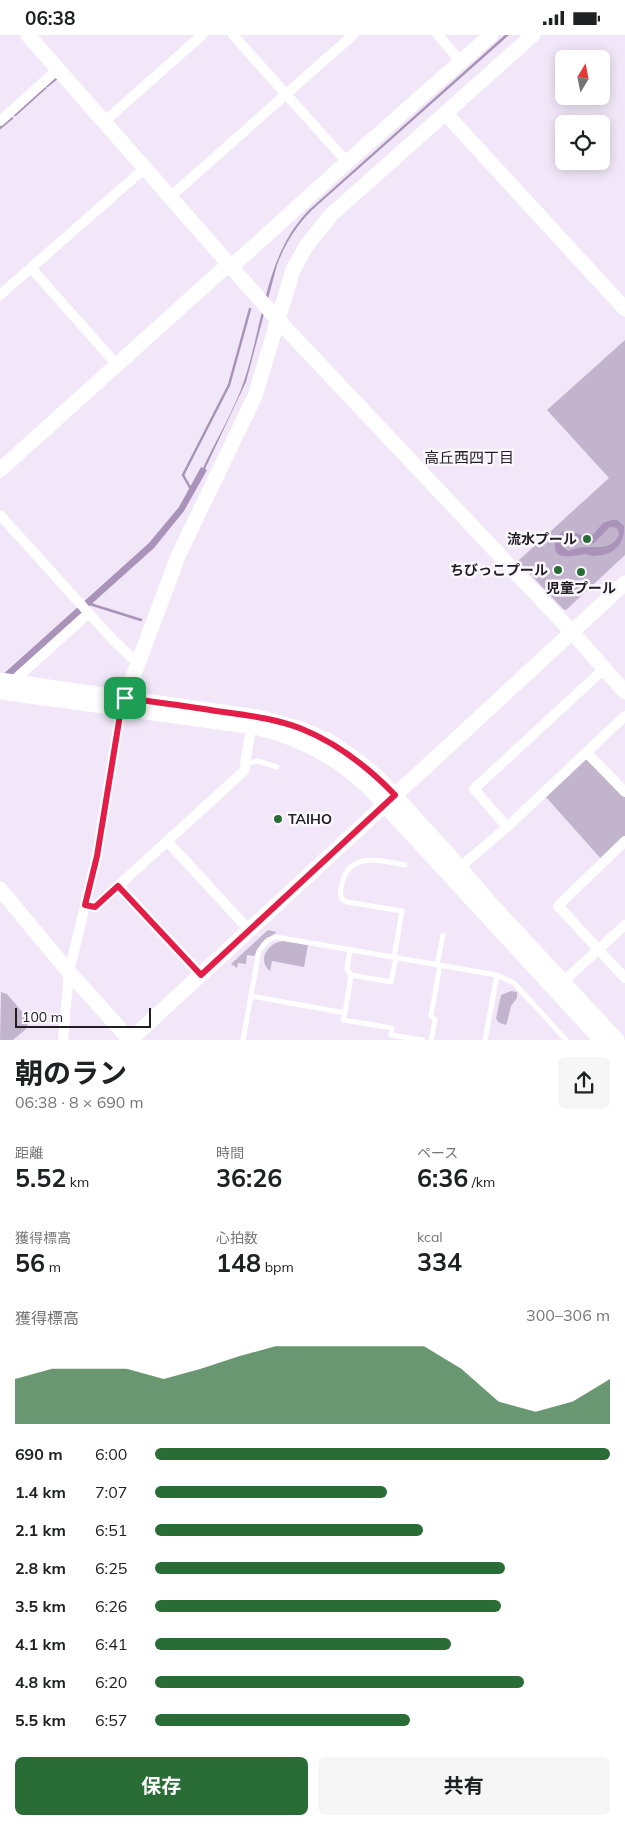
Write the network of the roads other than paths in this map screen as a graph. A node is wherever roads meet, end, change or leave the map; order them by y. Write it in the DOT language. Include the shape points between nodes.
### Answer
graph roads {
  1 [pos="28,35"];
  2 [pos="202,35"];
  3 [pos="233,35"];
  4 [pos="352,35"];
  5 [pos="438,35"];
  6 [pos="491,35"];
  7 [pos="533,35"];
  8 [pos="461,62"];
  9 [pos="58,69"];
  10 [pos="286,95"];
  11 [pos="445,113"];
  12 [pos="0,121"];
  13 [pos="104,122"];
  14 [pos="347,162"];
  15 [pos="144,168"];
  16 [pos="170,197"];
  17 [pos="230,266"];
  18 [pos="31,268"];
  19 [pos="2,289"];
  20 [pos="625,309"];
  21 [pos="269,310"];
  22 [pos="117,365"];
  23 [pos="0,470"];
  24 [pos="0,515"];
  25 [pos="625,583"];
  26 [pos="88,613"];
  27 [pos="572,632"];
  28 [pos="139,660"];
  29 [pos="605,668"];
  30 [pos="7,684"];
  31 [pos="623,685"];
  32 [pos="123,703"];
  33 [pos="625,717"];
  34 [pos="251,727"];
  35 [pos="587,753"];
  36 [pos="249,763"];
  37 [pos="277,767"];
  38 [pos="625,792"];
  39 [pos="390,800"];
  40 [pos="508,827"];
  41 [pos="167,841"];
  42 [pos="625,841"];
  43 [pos="405,865"];
  44 [pos="460,867"];
  45 [pos="118,886"];
  46 [pos="0,889"];
  47 [pos="85,905"];
  48 [pos="625,925"];
  49 [pos="249,930"];
  50 [pos="443,935"];
  51 [pos="350,949"];
  52 [pos="598,951"];
  53 [pos="395,957"];
  54 [pos="439,965"];
  55 [pos="69,973"];
  56 [pos="201,975"];
  57 [pos="351,975"];
  58 [pos="497,975"];
  59 [pos="625,978"];
  60 [pos="563,982"];
  61 [pos="251,996"];
  62 [pos="345,1013"];
  63 [pos="63,1040"];
  64 [pos="130,1040"];
  65 [pos="243,1040"];
  66 [pos="423,1040"];
  67 [pos="431,1040"];
  68 [pos="485,1040"];
  69 [pos="566,1040"];
  70 [pos="601,1040"];
  71 [pos="617,1040"];
  1 -- 9 [label="street"];
  2 -- 13 [label="street"];
  3 -- 10 [label="street"];
  4 -- 10 [label="street"];
  5 -- 8 [label="street"];
  6 -- 8 [label="street"];
  7 -- 11 [label="street"];
  8 -- 14 [label="street"];
  9 -- 12 [label="street"];
  9 -- 13 [label="street"];
  10 -- 14 [label="street"];
  10 -- 16 [label="street"];
  11 -- 20 [label="street"];
  11 -- 21 [label="street" via="318,229"];
  13 -- 15 [label="street"];
  14 -- 17 [label="street"];
  15 -- 16 [label="street"];
  15 -- 18 [label="street"];
  16 -- 17 [label="street"];
  17 -- 21 [label="street"];
  17 -- 22 [label="street"];
  18 -- 19 [label="street"];
  18 -- 22 [label="street"];
  21 -- 27 [label="street"];
  21 -- 28 [label="street" via="255,395 182,546"];
  22 -- 23 [label="street"];
  24 -- 26 [label="street"];
  25 -- 27 [label="street"];
  26 -- 28 [label="street" via="131,657"];
  26 -- 30 [label="street"];
  27 -- 29 [label="street"];
  27 -- 39 [label="street"];
  28 -- 32 [label="street"];
  29 -- 31 [label="street"];
  29 -- 40 [label="street" via="474,789"];
  30 -- 32 [label="street"];
  32 -- 34 [label="street"];
  32 -- 39 [label="street" via="258,717 301,729 329,741 378,777"];
  32 -- 47 [label="street" via="97,856"];
  33 -- 35 [label="street"];
  34 -- 39 [label="street" via="290,737 322,752"];
  34 -- 41 [label="street" via="244,771"];
  35 -- 38 [label="street"];
  35 -- 40 [label="street"];
  36 -- 37 [label="lane" via="258,761"];
  39 -- 44 [label="street"];
  39 -- 49 [label="street"];
  39 -- 70 [label="street"];
  40 -- 44 [label="street"];
  41 -- 45 [label="street"];
  41 -- 49 [label="street"];
  42 -- 52 [label="street" via="558,906"];
  43 -- 53 [label="lane" via="375,859 361,860 344,875 340,890 342,899 347,901 405,912"];
  44 -- 60 [label="street"];
  45 -- 47 [label="street" via="95,907"];
  45 -- 56 [label="street"];
  46 -- 55 [label="street"];
  47 -- 55 [label="street"];
  48 -- 52 [label="street"];
  49 -- 56 [label="street"];
  50 -- 54 [label="lane"];
  51 -- 53 [label="lane"];
  51 -- 57 [label="lane" via="347,969"];
  51 -- 61 [label="lane" via="276,937 268,940 259,951"];
  52 -- 59 [label="street"];
  52 -- 60 [label="street"];
  53 -- 54 [label="lane"];
  53 -- 57 [label="lane" via="391,982"];
  54 -- 58 [label="lane"];
  54 -- 67 [label="lane" via="431,1016 434,1020"];
  55 -- 63 [label="street"];
  55 -- 64 [label="street"];
  56 -- 64 [label="street"];
  57 -- 62 [label="lane"];
  58 -- 68 [label="lane"];
  58 -- 69 [label="lane" via="514,983"];
  60 -- 71 [label="street"];
  61 -- 62 [label="lane"];
  61 -- 65 [label="lane"];
  62 -- 66 [label="lane" via="343,1020 392,1028 391,1035"];
}
